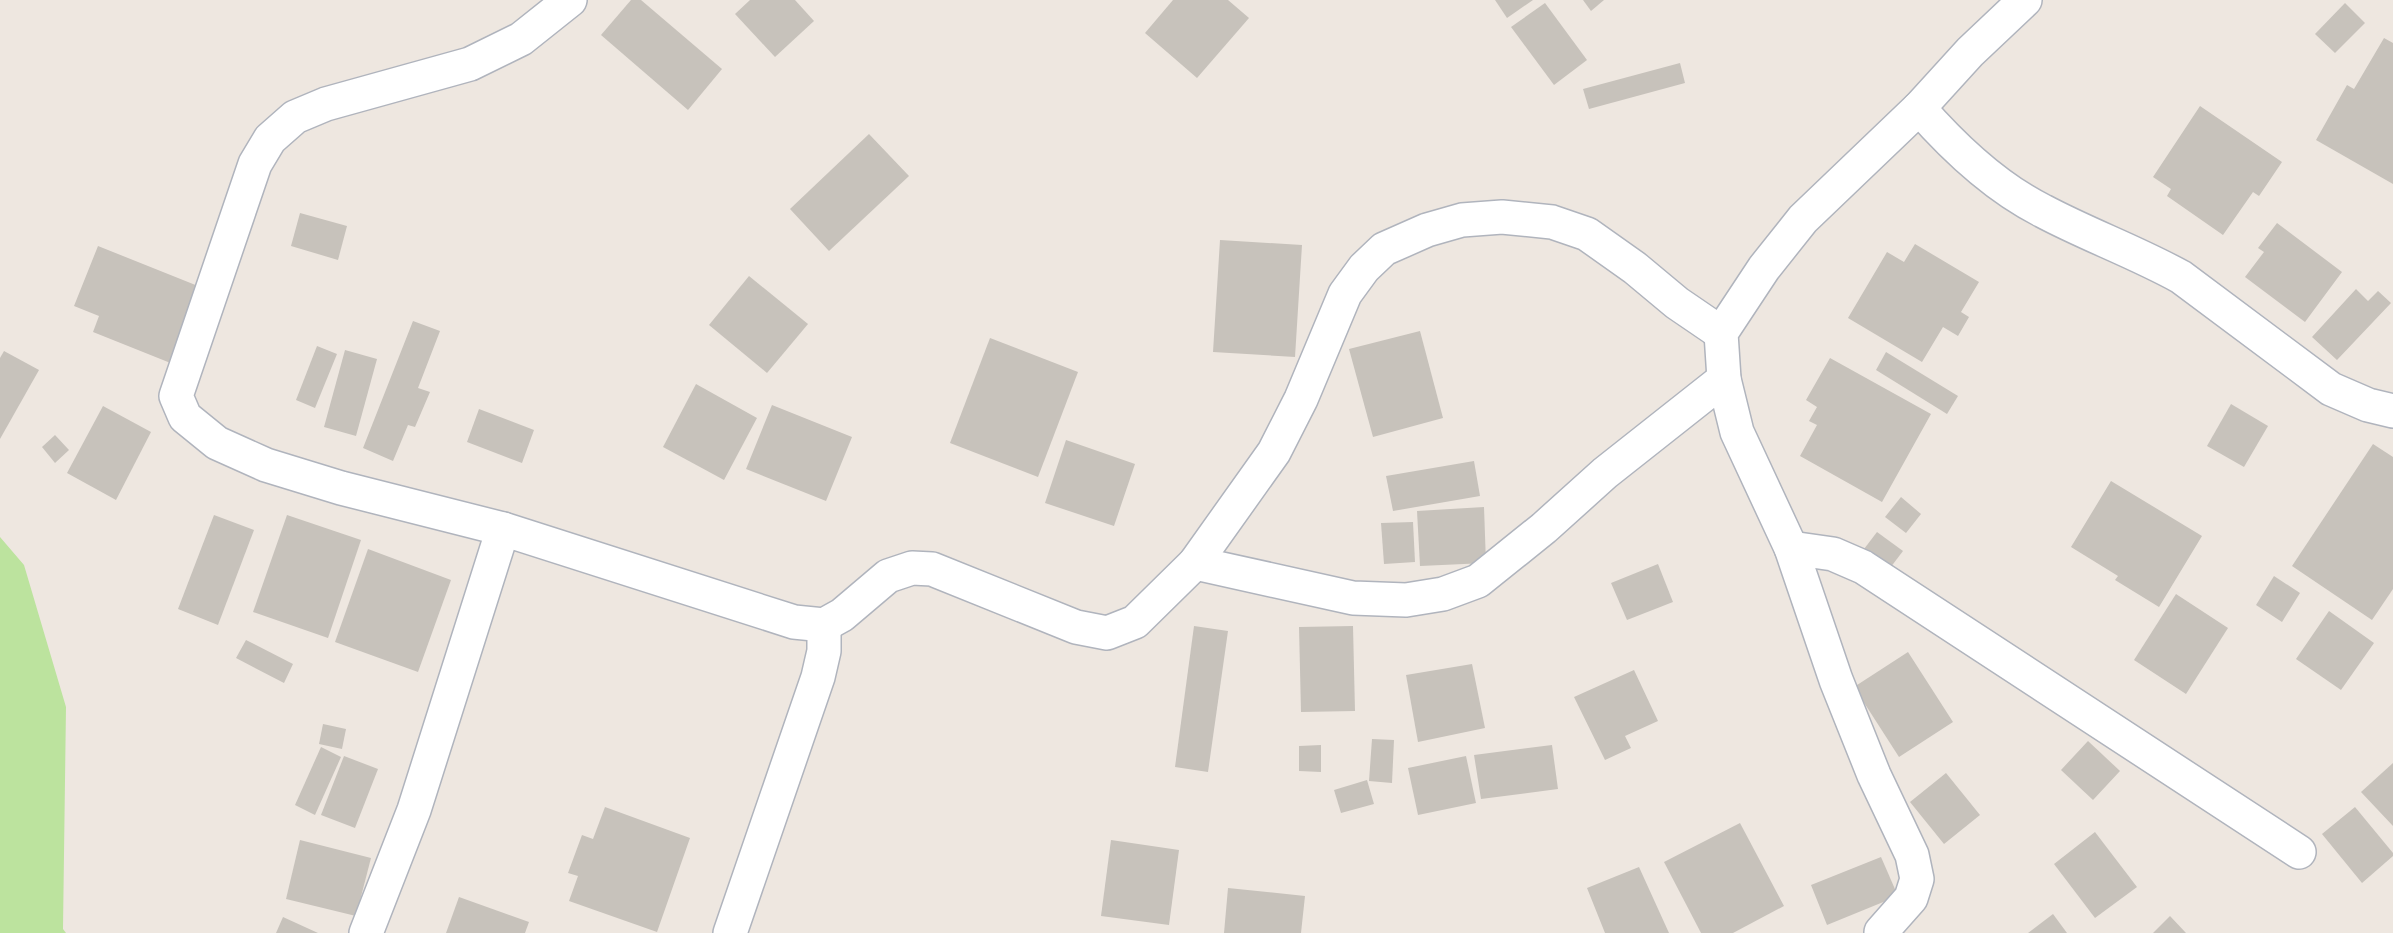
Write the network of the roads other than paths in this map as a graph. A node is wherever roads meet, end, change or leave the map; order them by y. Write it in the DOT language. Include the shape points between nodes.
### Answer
graph roads {
  1 [pos="570,0"];
  2 [pos="2025,0"];
  3 [pos="1919,108"];
  4 [pos="1721,333"];
  5 [pos="1724,379"];
  6 [pos="2393,411"];
  7 [pos="503,529"];
  8 [pos="1791,549"];
  9 [pos="1195,563"];
  10 [pos="824,625"];
  11 [pos="2299,852"];
  12 [pos="1881,932"];
  13 [pos="366,933"];
  14 [pos="730,933"];
  1 -- 7 [label="street" via="520,39 470,64 326,104 295,117 270,139 255,165 176,396 185,417 218,442 266,465"];
  2 -- 3 [label="street"];
  3 -- 4 [label="street" via="1803,219 1764,268"];
  3 -- 6 [label="street" via="1949,143 2041,211 2181,277 2331,389"];
  4 -- 5 [label="street"];
  4 -- 9 [label="street" via="1587,234 1552,222 1502,217 1462,220 1416,235 1384,249 1364,268 1346,294 1274,452"];
  5 -- 8 [label="street" via="1737,432"];
  5 -- 9 [label="street" via="1479,581 1443,594 1406,600 1353,598"];
  7 -- 10 [label="street" via="794,622"];
  7 -- 13 [label="street" via="414,810"];
  8 -- 11 [label="street" via="1833,554 1863,567"];
  8 -- 12 [label="street" via="1836,680 1912,855 1917,879 1911,898"];
  9 -- 10 [label="street" via="1136,622 1107,633 1076,627 932,569 912,568 888,576 842,615"];
  10 -- 14 [label="street" via="818,677"];
}
